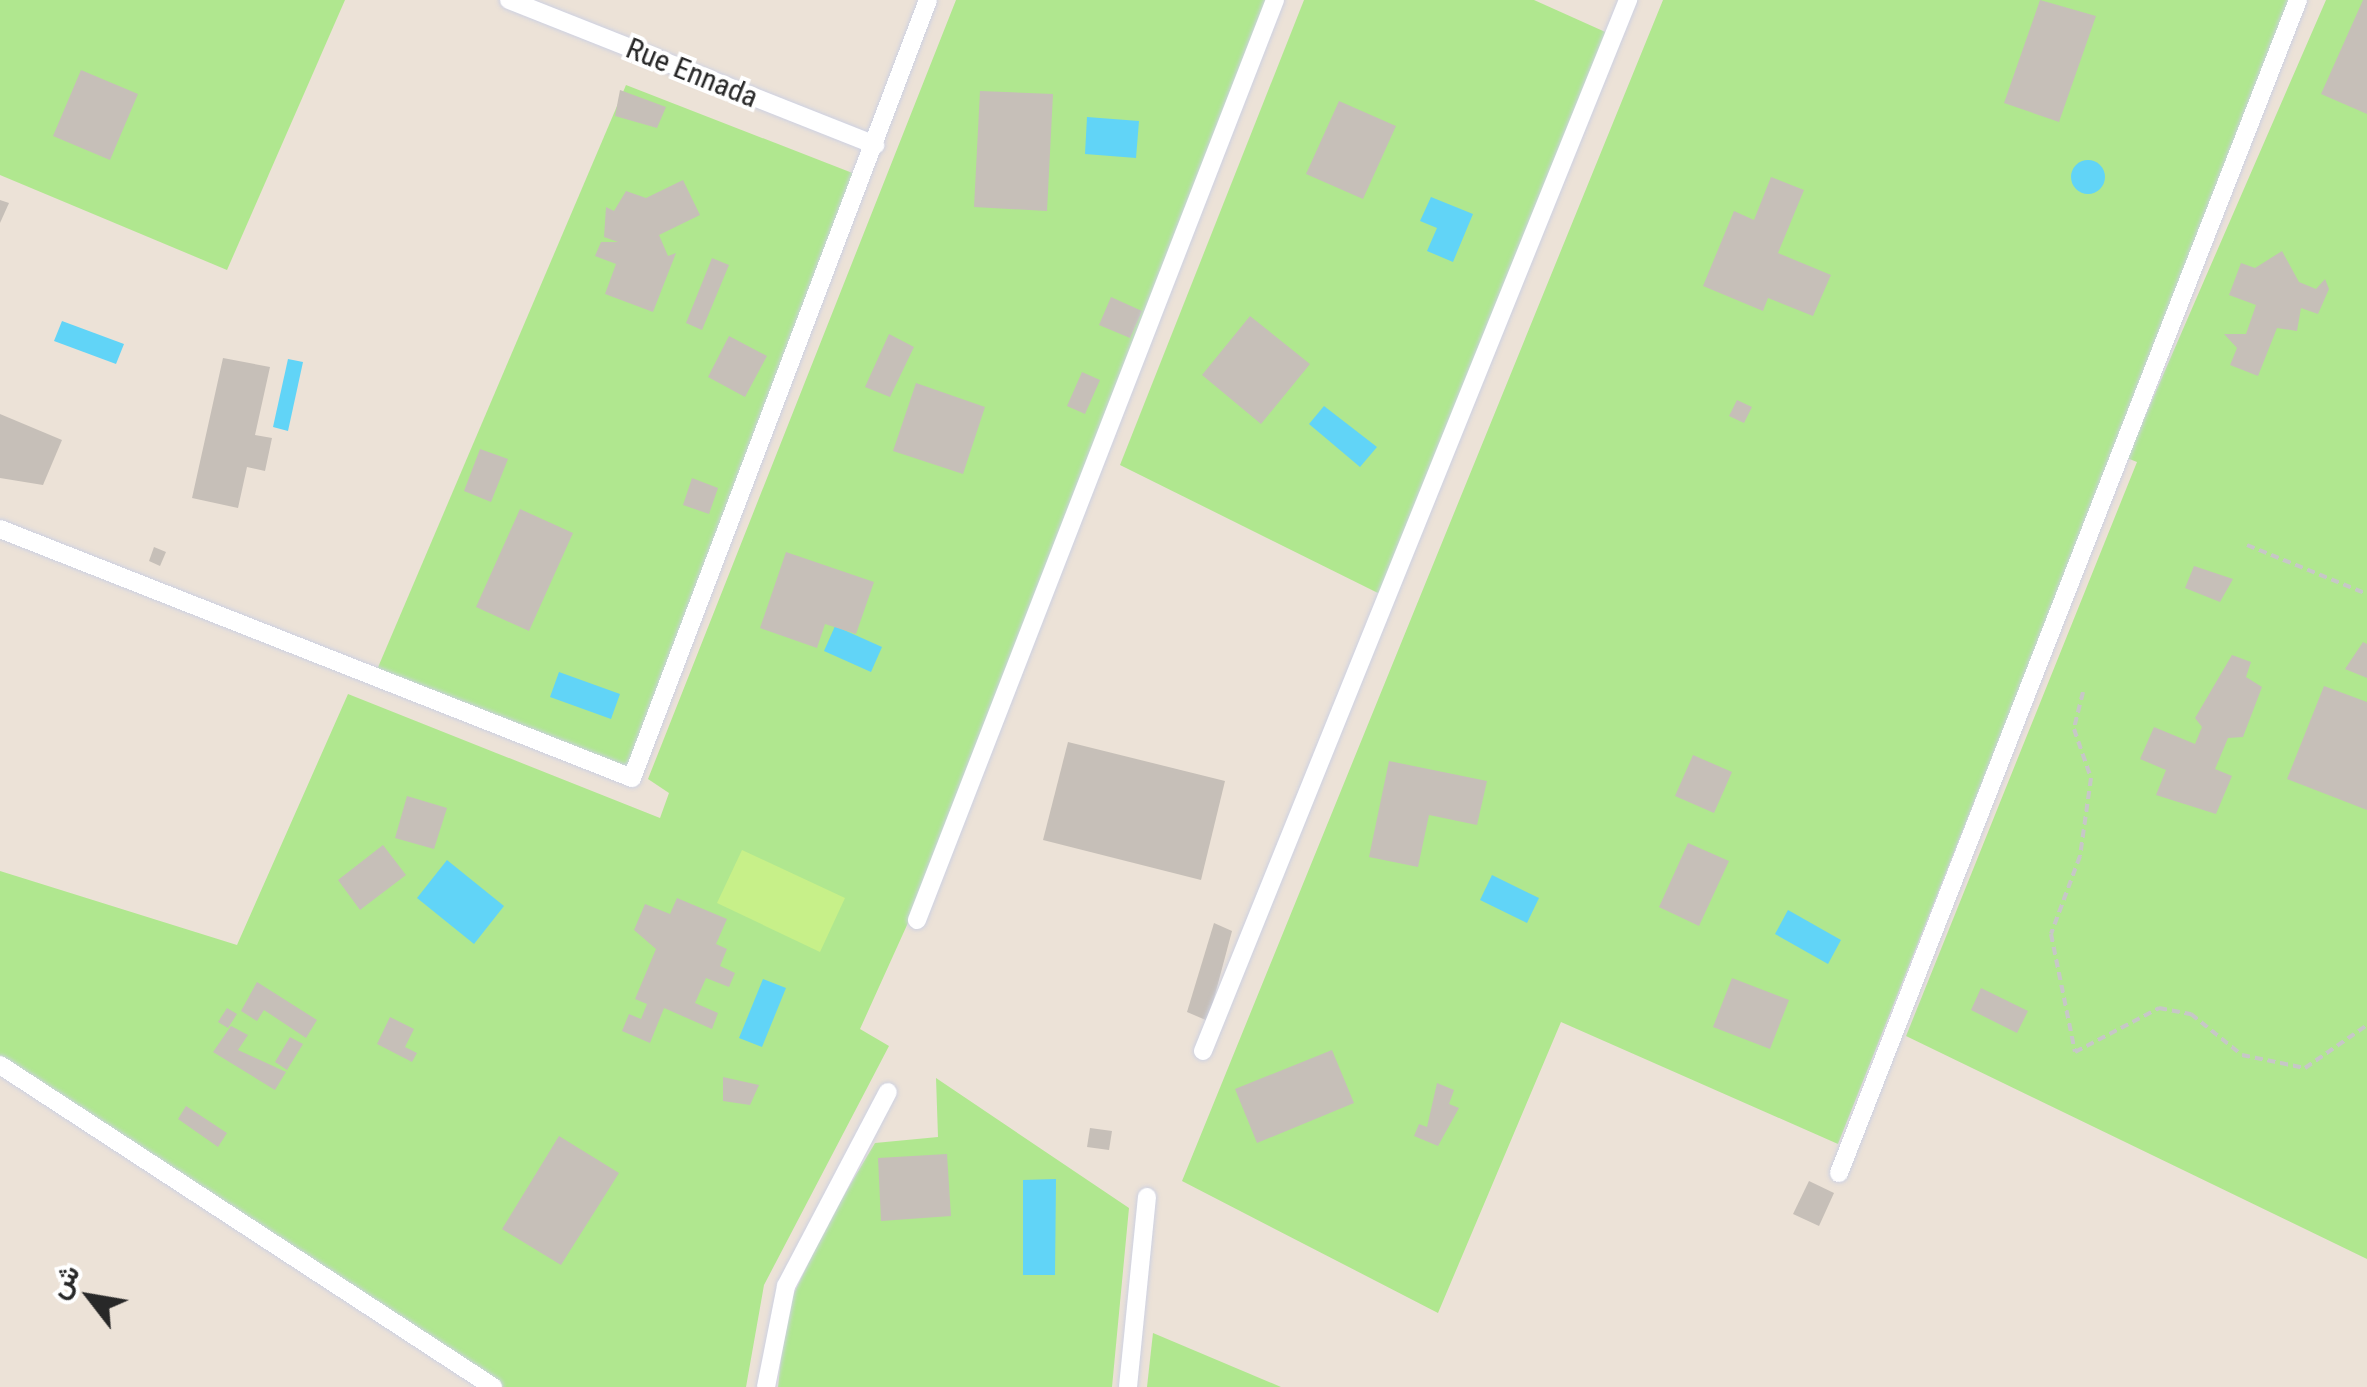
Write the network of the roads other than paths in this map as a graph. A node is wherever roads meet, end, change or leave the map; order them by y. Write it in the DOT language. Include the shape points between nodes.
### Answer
graph roads {
  1 [pos="509,0"];
  2 [pos="928,0"];
  3 [pos="1276,0"];
  4 [pos="1628,0"];
  5 [pos="2298,0"];
  6 [pos="876,145"];
  7 [pos="0,530"];
  8 [pos="917,920"];
  9 [pos="1203,1052"];
  10 [pos="0,1064"];
  11 [pos="888,1092"];
  12 [pos="1839,1174"];
  13 [pos="1147,1197"];
  14 [pos="493,1387"];
  15 [pos="766,1387"];
  16 [pos="1128,1387"];
  1 -- 6 [label="street, Rue Ennada"];
  2 -- 6 [label="street"];
  3 -- 8 [label="street"];
  4 -- 9 [label="street"];
  5 -- 12 [label="street"];
  6 -- 7 [label="street" via="632,778"];
  10 -- 14 [label="street"];
  11 -- 15 [label="street" via="786,1286"];
  13 -- 16 [label="street"];
}
